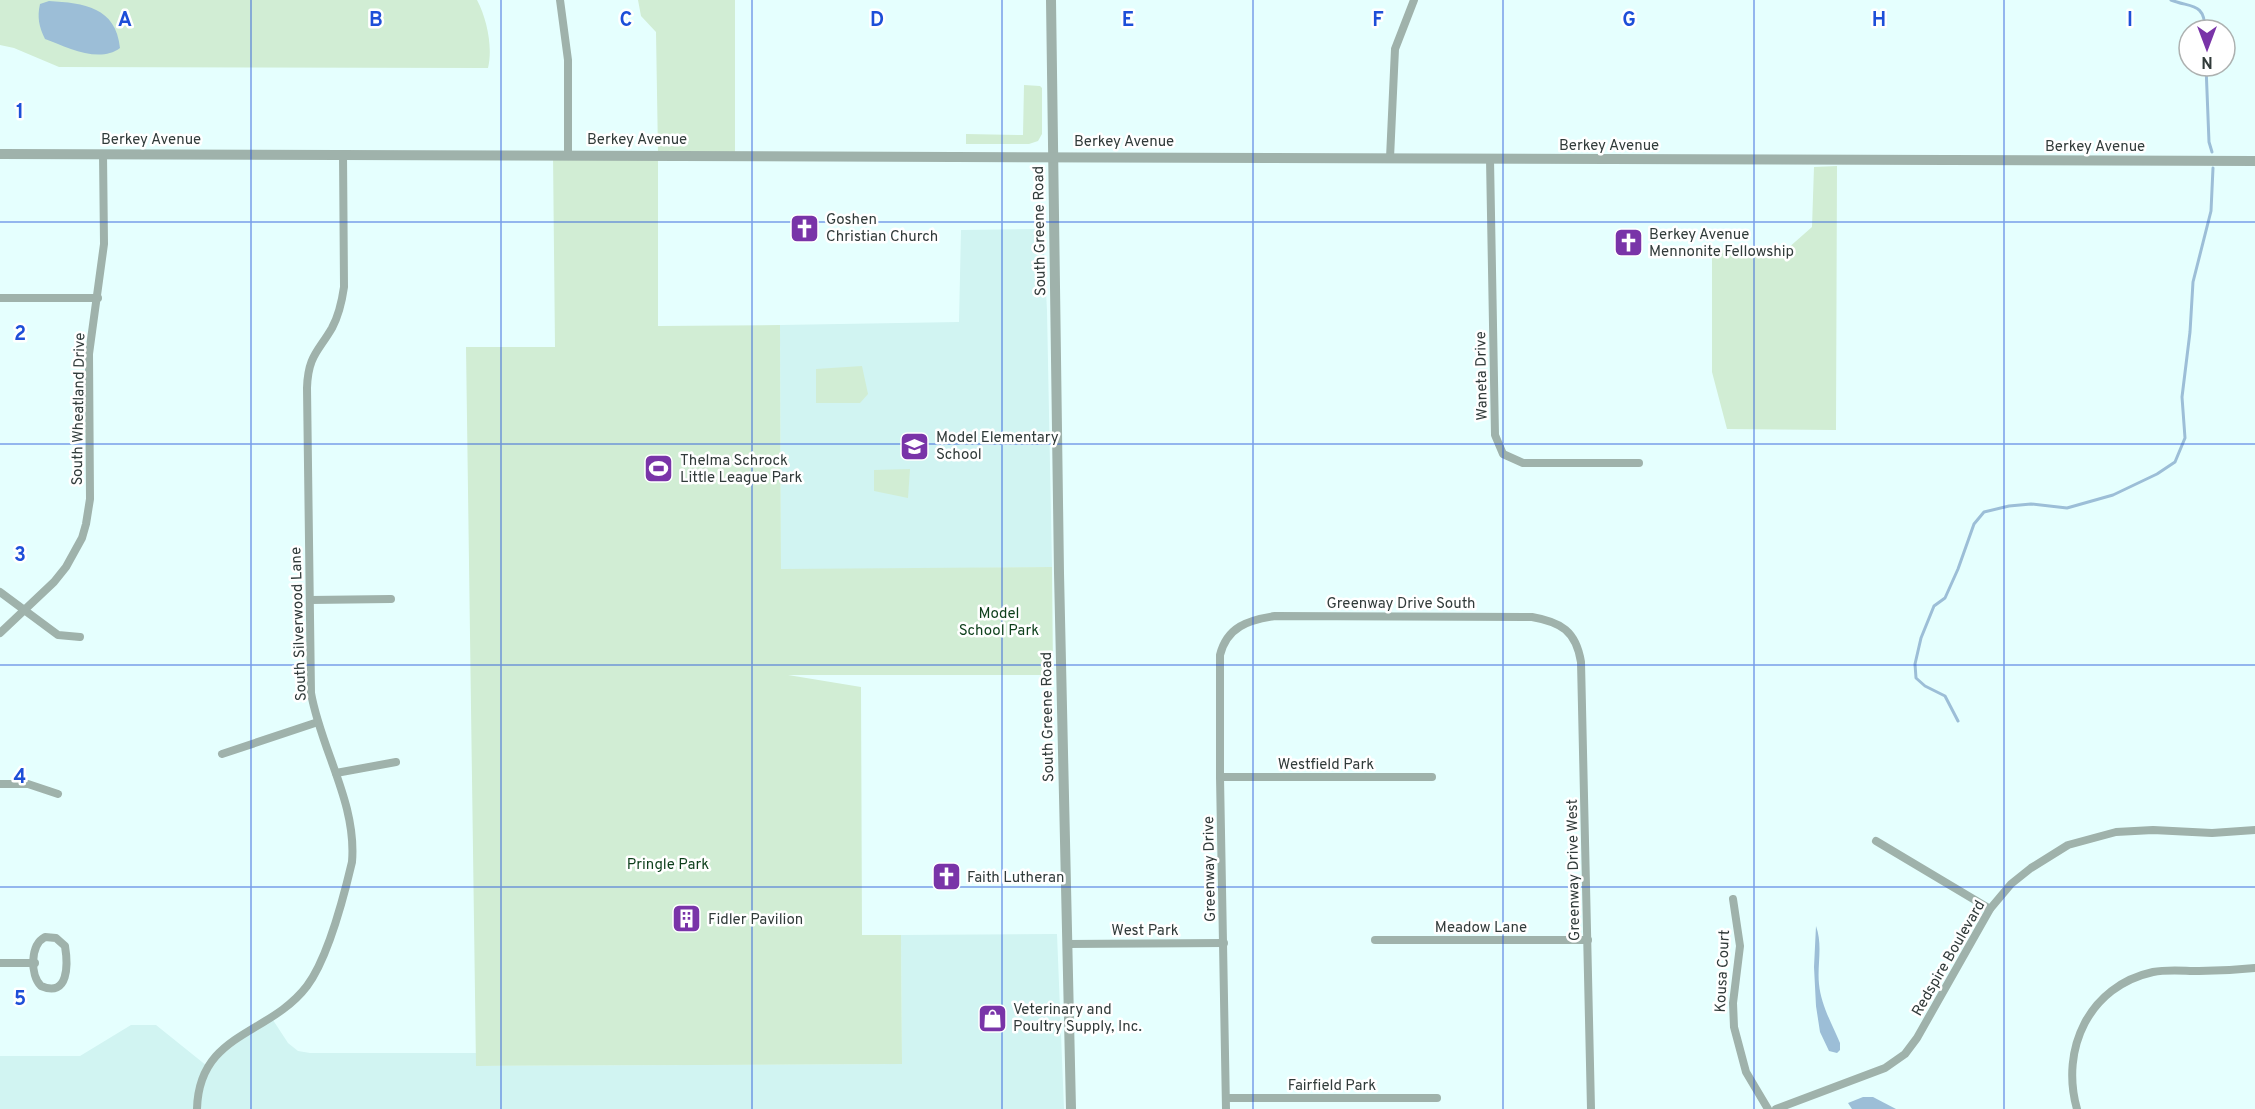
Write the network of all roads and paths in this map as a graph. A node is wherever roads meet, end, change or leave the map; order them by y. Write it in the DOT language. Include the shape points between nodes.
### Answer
graph roads {
  1 [pos="560,0"];
  2 [pos="1051,0"];
  3 [pos="1414,0"];
  4 [pos="0,154"];
  5 [pos="103,154"];
  6 [pos="343,154"];
  7 [pos="568,154"];
  8 [pos="1053,156"];
  9 [pos="1390,158"];
  10 [pos="1490,159"];
  11 [pos="2251,161"];
  12 [pos="0,298"];
  13 [pos="98,298"];
  14 [pos="1639,463"];
  15 [pos="0,592"];
  16 [pos="391,599"];
  17 [pos="310,600"];
  18 [pos="23,610"];
  19 [pos="1231,631"];
  20 [pos="0,633"];
  21 [pos="1570,633"];
  22 [pos="80,637"];
  23 [pos="318,722"];
  24 [pos="222,754"];
  25 [pos="396,762"];
  26 [pos="336,773"];
  27 [pos="1220,777"];
  28 [pos="1432,777"];
  29 [pos="0,784"];
  30 [pos="58,794"];
  31 [pos="2255,830"];
  32 [pos="1876,841"];
  33 [pos="1733,899"];
  34 [pos="1990,909"];
  35 [pos="1375,940"];
  36 [pos="1588,940"];
  37 [pos="1224,943"];
  38 [pos="1067,944"];
  39 [pos="0,963"];
  40 [pos="34,963"];
  41 [pos="2255,968"];
  42 [pos="1226,1098"];
  43 [pos="1437,1098"];
  44 [pos="197,1109"];
  45 [pos="1071,1109"];
  46 [pos="1226,1109"];
  47 [pos="1591,1109"];
  48 [pos="1768,1109"];
  49 [pos="1776,1109"];
  50 [pos="2077,1109"];
  1 -- 7 [label="street" via="567,46"];
  2 -- 8 [label="street, South Greene Road"];
  3 -- 9 [label="street" via="1395,49"];
  4 -- 5 [label="street, Berkey Avenue"];
  5 -- 6 [label="street, Berkey Avenue"];
  5 -- 13 [label="street, South Wheatland Drive" via="104,244"];
  6 -- 7 [label="street, Berkey Avenue"];
  6 -- 17 [label="street, South Silverwood Lane" via="342,302 332,328 313,355 307,376"];
  7 -- 8 [label="street, Berkey Avenue"];
  8 -- 9 [label="street, Berkey Avenue"];
  8 -- 38 [label="street, South Greene Road"];
  9 -- 10 [label="street, Berkey Avenue"];
  10 -- 11 [label="street, Berkey Avenue"];
  10 -- 14 [label="street, Waneta Drive" via="1498,446 1503,454 1523,463"];
  12 -- 13 [label="street"];
  13 -- 18 [label="street, South Wheatland Drive" via="90,354 90,499 86,524 66,567"];
  15 -- 18 [label="street"];
  16 -- 17 [label="street"];
  17 -- 23 [label="street, South Silverwood Lane" via="311,693"];
  18 -- 20 [label="street, South Wheatland Drive"];
  18 -- 22 [label="street" via="58,635"];
  19 -- 21 [label="street, Greenway Drive South" via="1249,621 1275,616 1532,617 1561,625"];
  19 -- 27 [label="street, Greenway Drive" via="1220,655"];
  21 -- 36 [label="street, Greenway Drive West" via="1580,650 1581,662"];
  23 -- 24 [label="street"];
  23 -- 26 [label="street, South Silverwood Lane"];
  25 -- 26 [label="street"];
  26 -- 44 [label="street, South Silverwood Lane" via="351,821 353,845 348,876 322,961 295,999 212,1059 202,1077"];
  27 -- 28 [label="street, Westfield Park"];
  27 -- 37 [label="street, Greenway Drive"];
  29 -- 30 [label="street" via="28,784"];
  31 -- 34 [label="street, Redspire Boulevard" via="2116,832 2068,845 2031,868"];
  32 -- 34 [label="street"];
  33 -- 48 [label="street, Kousa Court" via="1740,946 1734,1027 1746,1072"];
  34 -- 49 [label="street, Redspire Boulevard" via="1905,1054 1880,1070"];
  35 -- 36 [label="street, Meadow Lane"];
  36 -- 47 [label="street, Greenway Drive West"];
  37 -- 38 [label="street, West Park"];
  37 -- 42 [label="street, Greenway Drive"];
  38 -- 45 [label="street, South Greene Road"];
  39 -- 40 [label="street"];
  40 -- 40 [label="street" via="35,978 41,987 60,987 65,978 65,946 56,938 45,937 35,950"];
  41 -- 50 [label="street" via="2154,972 2107,996 2091,1014 2077,1040 2071,1084"];
  42 -- 43 [label="street, Fairfield Park"];
  42 -- 46 [label="street, Greenway Drive"];
}
